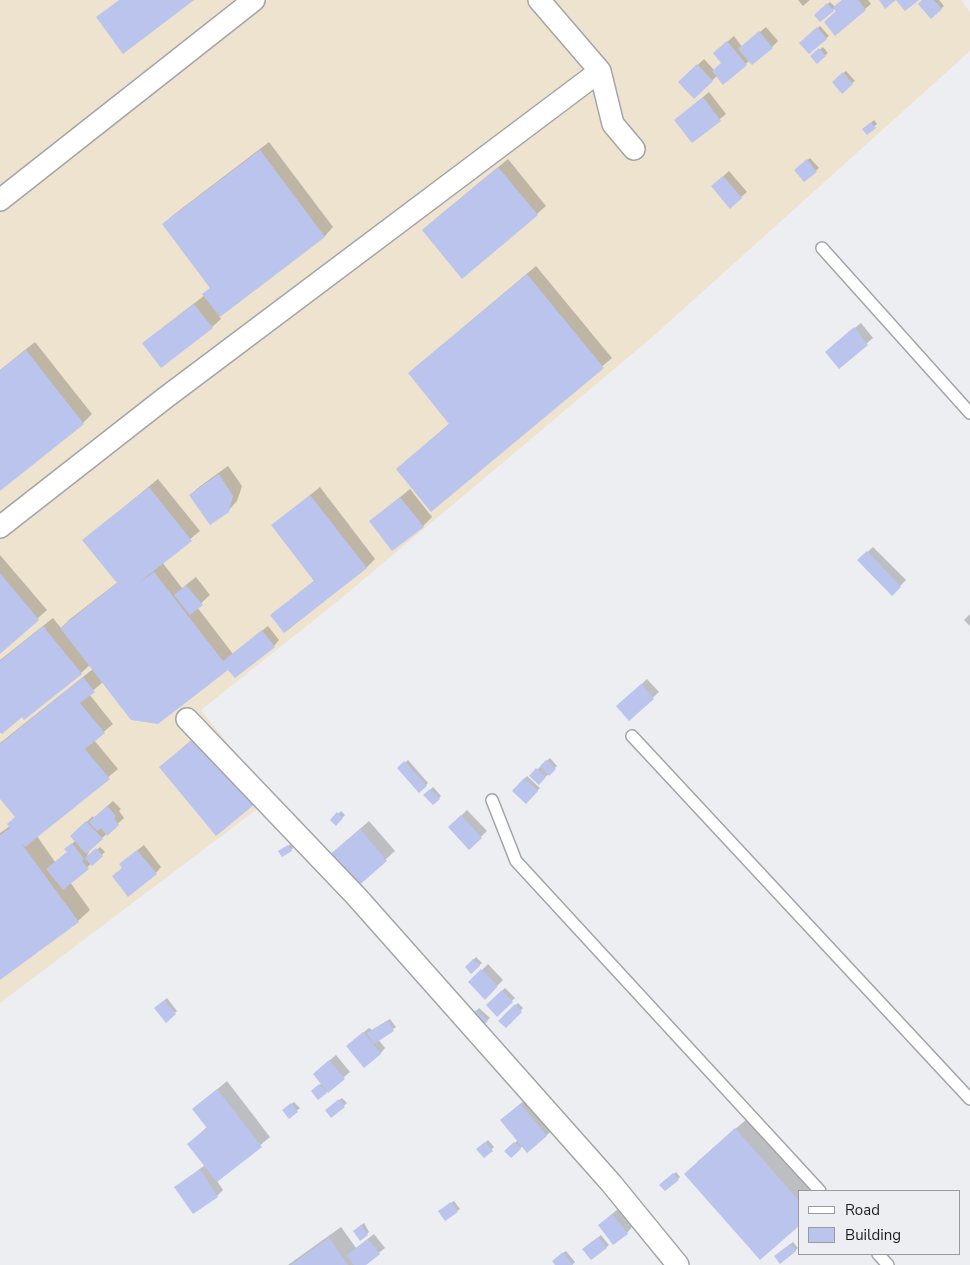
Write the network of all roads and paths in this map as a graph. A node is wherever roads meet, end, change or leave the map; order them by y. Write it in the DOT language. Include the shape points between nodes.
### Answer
graph roads {
  1 [pos="254,0"];
  2 [pos="539,0"];
  3 [pos="600,71"];
  4 [pos="634,149"];
  5 [pos="0,200"];
  6 [pos="822,248"];
  7 [pos="970,413"];
  8 [pos="0,527"];
  9 [pos="188,719"];
  10 [pos="632,736"];
  11 [pos="492,800"];
  12 [pos="970,1099"];
  13 [pos="819,1190"];
  14 [pos="879,1255"];
  15 [pos="678,1265"];
  16 [pos="888,1265"];
  1 -- 5 [label="street"];
  2 -- 3 [label="street"];
  3 -- 4 [label="street" via="613,124"];
  3 -- 8 [label="street" via="172,392"];
  6 -- 7 [label="lane"];
  9 -- 15 [label="street" via="356,896 611,1183"];
  10 -- 12 [label="lane"];
  11 -- 13 [label="lane" via="516,861"];
  14 -- 16 [label="lane"];
}
